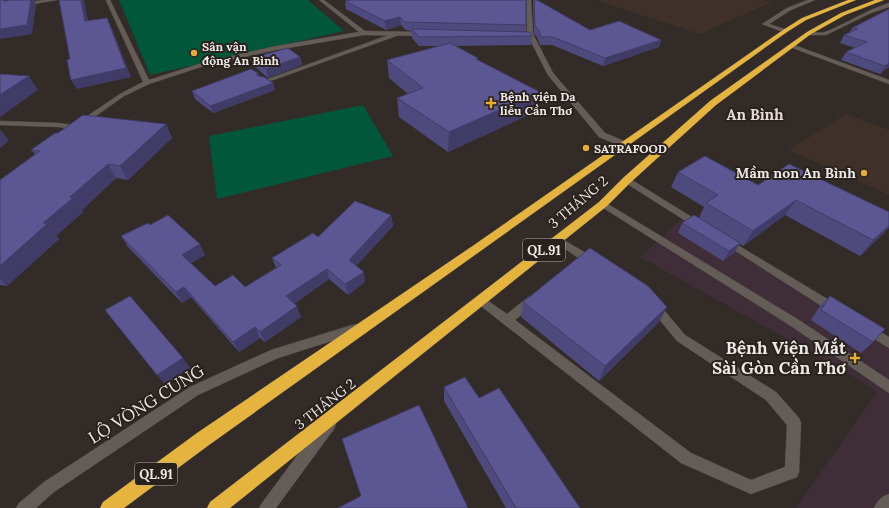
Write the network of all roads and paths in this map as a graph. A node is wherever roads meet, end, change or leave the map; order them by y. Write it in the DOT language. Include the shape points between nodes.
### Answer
graph roads {
  1 [pos="12,0"];
  2 [pos="55,0"];
  3 [pos="108,0"];
  4 [pos="321,0"];
  5 [pos="529,0"];
  6 [pos="813,0"];
  7 [pos="853,0"];
  8 [pos="881,0"];
  9 [pos="889,5"];
  10 [pos="785,31"];
  11 [pos="364,33"];
  12 [pos="810,33"];
  13 [pos="398,34"];
  14 [pos="432,34"];
  15 [pos="525,37"];
  16 [pos="533,37"];
  17 [pos="792,46"];
  18 [pos="263,82"];
  19 [pos="889,82"];
  20 [pos="147,83"];
  21 [pos="0,123"];
  22 [pos="76,128"];
  23 [pos="68,133"];
  24 [pos="626,145"];
  25 [pos="627,180"];
  26 [pos="603,204"];
  27 [pos="557,239"];
  28 [pos="602,269"];
  29 [pos="542,291"];
  30 [pos="646,297"];
  31 [pos="481,300"];
  32 [pos="842,314"];
  33 [pos="507,320"];
  34 [pos="855,322"];
  35 [pos="366,326"];
  36 [pos="889,343"];
  37 [pos="889,387"];
  38 [pos="336,415"];
  39 [pos="889,501"];
  40 [pos="24,508"];
  41 [pos="109,508"];
  42 [pos="216,508"];
  43 [pos="267,508"];
  44 [pos="882,508"];
  1 -- 2 [label="street" via="10,6"];
  3 -- 20 [label="street"];
  4 -- 11 [label="street"];
  5 -- 16 [label="street" via="530,34"];
  6 -- 10 [label="street" via="789,9 765,24"];
  7 -- 10 [label="highway, 3 THÁNG 2 / QL.91" via="804,19"];
  8 -- 12 [label="highway, 3 THÁNG 2 / QL.91" via="843,14"];
  9 -- 12 [label="street" via="824,34"];
  10 -- 24 [label="highway, 3 THÁNG 2 / QL.91"];
  11 -- 13 [label="street"];
  11 -- 20 [label="street" via="283,46 205,64"];
  12 -- 17 [label="highway, 3 THÁNG 2 / QL.91"];
  13 -- 14 [label="street"];
  13 -- 18 [label="street"];
  15 -- 16 [label="street"];
  16 -- 24 [label="street" via="550,74 602,135"];
  17 -- 19 [label="street"];
  17 -- 25 [label="highway, 3 THÁNG 2 / QL.91" via="714,103"];
  20 -- 22 [label="street" via="122,95"];
  21 -- 22 [label="street"];
  22 -- 23 [label="street"];
  24 -- 35 [label="highway, 3 THÁNG 2 / QL.91"];
  25 -- 26 [label="highway, 3 THÁNG 2 / QL.91"];
  25 -- 32 [label="street"];
  26 -- 27 [label="highway, 3 THÁNG 2 / QL.91"];
  26 -- 37 [label="street" via="796,323"];
  27 -- 28 [label="street" via="581,259"];
  27 -- 31 [label="highway, 3 THÁNG 2 / QL.91"];
  29 -- 33 [label="street"];
  30 -- 33 [label="street" via="681,338 771,396 794,423 792,472 751,487 686,458"];
  31 -- 33 [label="street"];
  31 -- 38 [label="highway, 3 THÁNG 2 / QL.91"];
  34 -- 36 [label="street"];
  35 -- 40 [label="street, LỘ VÒNG CUNG" via="276,354 194,391 49,487"];
  35 -- 41 [label="highway, 3 THÁNG 2 / QL.91" via="202,439"];
  38 -- 42 [label="highway, 3 THÁNG 2 / QL.91"];
  38 -- 43 [label="street"];
  39 -- 44 [label="street"];
}
